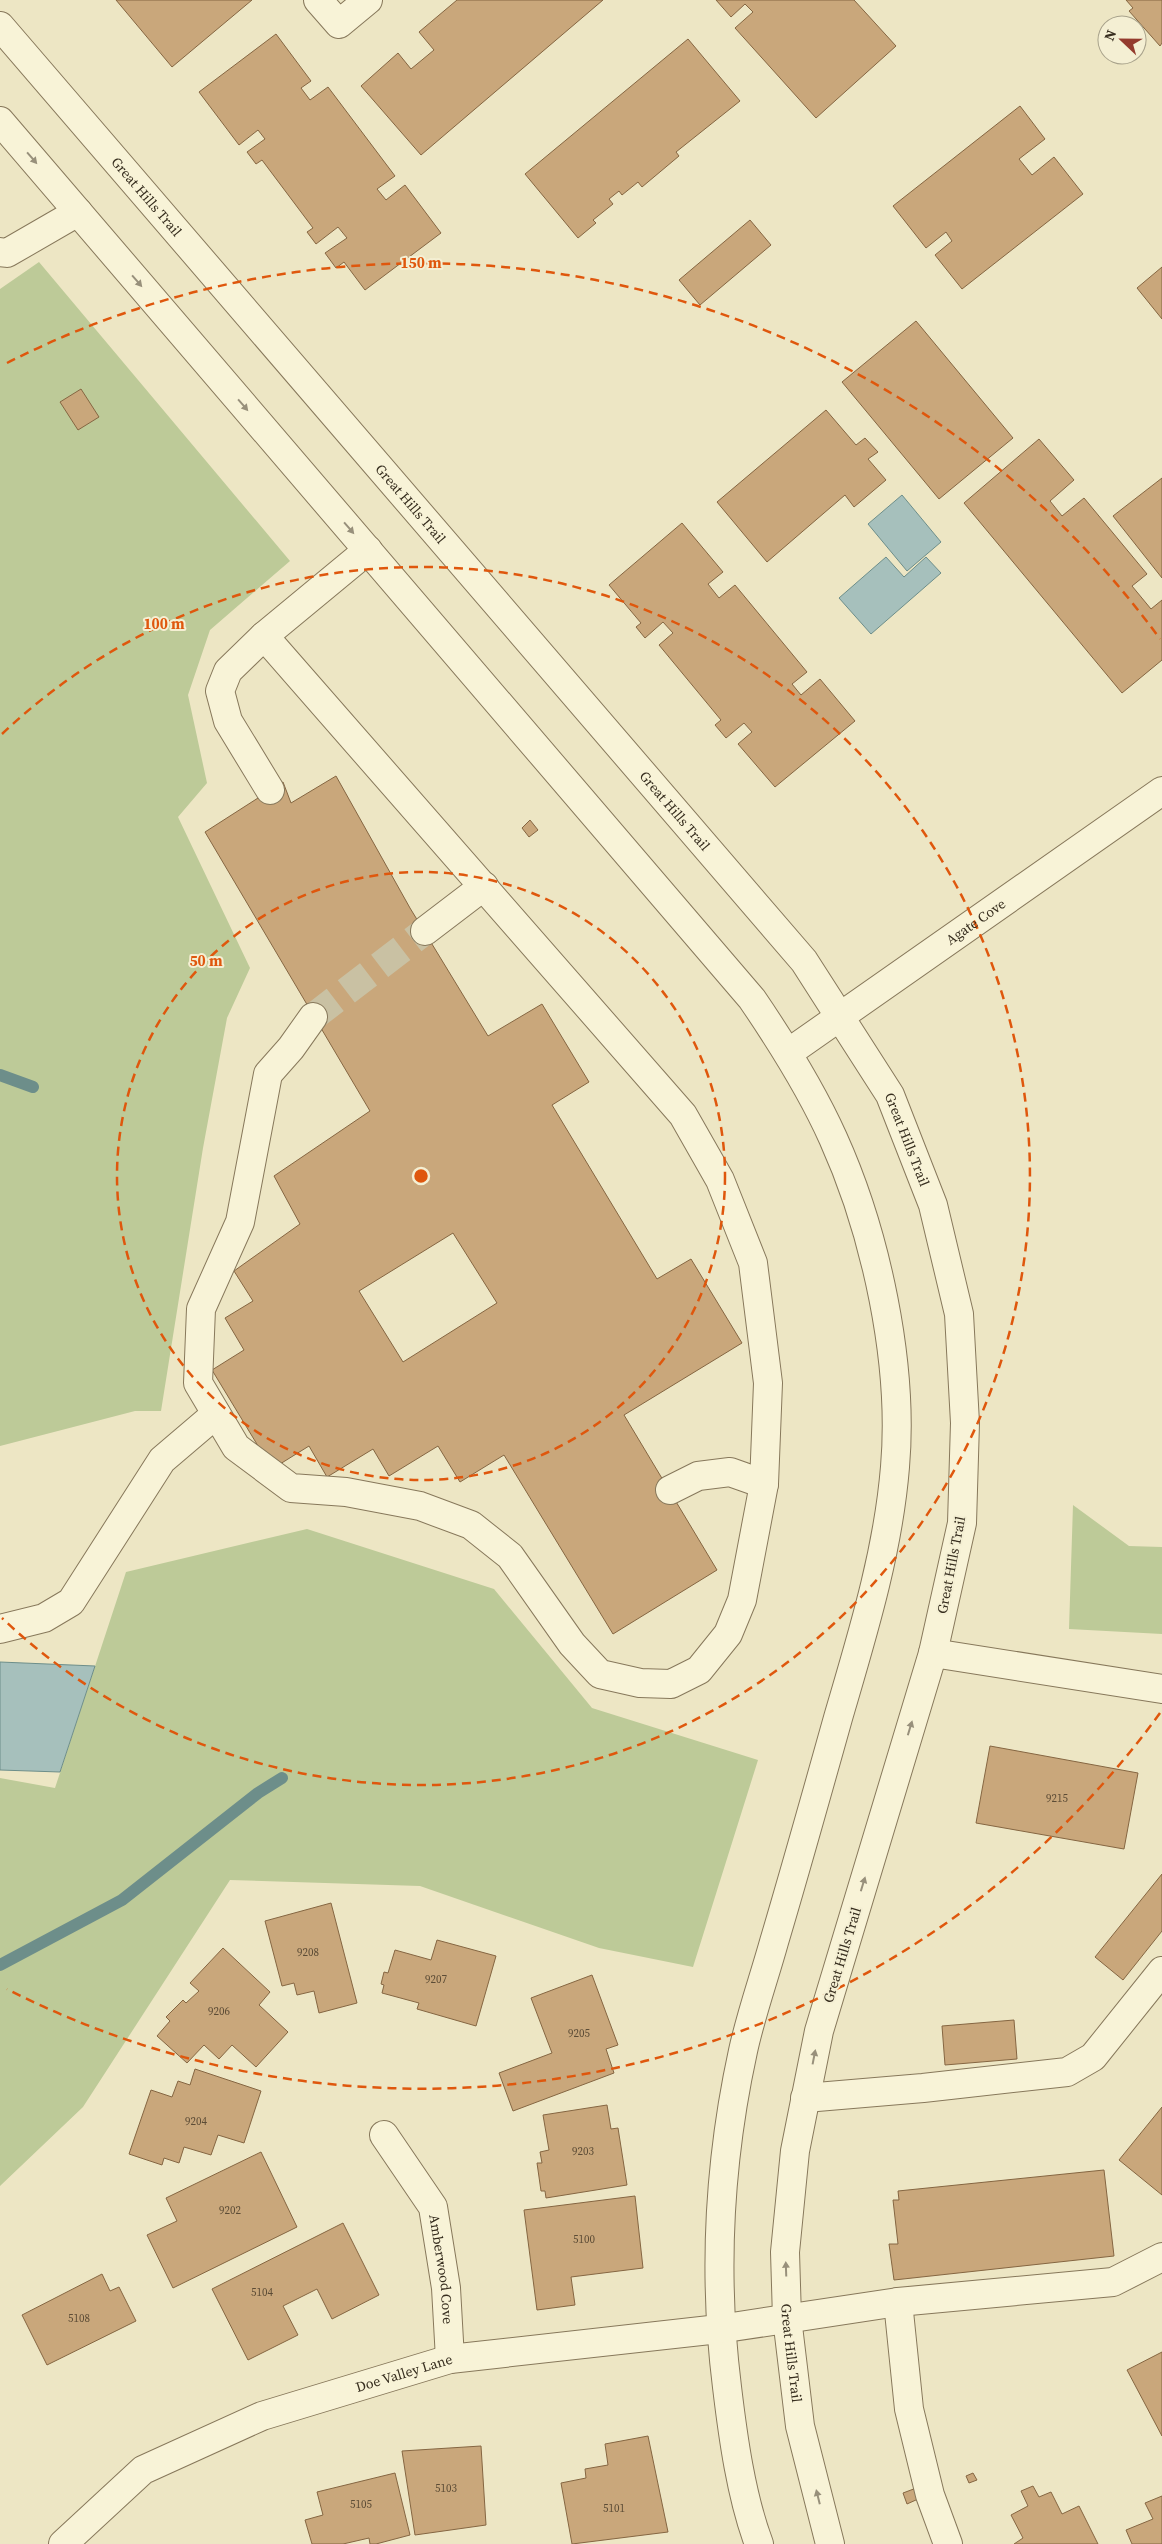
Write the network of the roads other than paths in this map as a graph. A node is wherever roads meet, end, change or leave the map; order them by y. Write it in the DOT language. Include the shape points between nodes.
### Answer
graph roads {
  1 [pos="318,0"];
  2 [pos="368,0"];
  3 [pos="0,26"];
  4 [pos="0,121"];
  5 [pos="78,212"];
  6 [pos="0,252"];
  7 [pos="368,550"];
  8 [pos="264,636"];
  9 [pos="270,790"];
  10 [pos="1162,791"];
  11 [pos="484,886"];
  12 [pos="424,931"];
  13 [pos="840,1015"];
  14 [pos="314,1017"];
  15 [pos="788,1053"];
  16 [pos="216,1414"];
  17 [pos="764,1484"];
  18 [pos="670,1490"];
  19 [pos="0,1629"];
  20 [pos="933,1652"];
  21 [pos="1162,1689"];
  22 [pos="1162,1971"];
  23 [pos="806,2098"];
  24 [pos="384,2135"];
  25 [pos="1162,2257"];
  26 [pos="898,2302"];
  27 [pos="787,2318"];
  28 [pos="720,2328"];
  29 [pos="450,2359"];
  30 [pos="63,2544"];
  31 [pos="759,2544"];
  32 [pos="830,2544"];
  33 [pos="948,2544"];
  1 -- 2 [label="street" via="339,24"];
  3 -- 13 [label="street, Great Hills Trail" via="804,961"];
  4 -- 5 [label="street, one-way"];
  5 -- 6 [label="street" via="7,253"];
  5 -- 7 [label="street, one-way"];
  7 -- 8 [label="street"];
  7 -- 15 [label="street" via="752,999"];
  8 -- 9 [label="street" via="228,671 220,691 228,721"];
  8 -- 11 [label="street"];
  10 -- 13 [label="street, Agate Cove"];
  11 -- 12 [label="street"];
  11 -- 17 [label="street" via="684,1115 720,1180 753,1263 768,1382"];
  13 -- 15 [label="street, Agate Cove"];
  13 -- 20 [label="street, Great Hills Trail" via="894,1104 933,1205 959,1314 965,1423 962,1523"];
  14 -- 16 [label="street" via="268,1074 240,1222 201,1310 198,1383"];
  15 -- 28 [label="street" via="833,1138 865,1220 894,1373 895,1464 886,1538 866,1622 743,2050 728,2146 719,2246"];
  16 -- 17 [label="street" via="236,1447 291,1488 346,1492 420,1506 470,1525 510,1556 572,1644 600,1674 640,1683 671,1684 699,1670 728,1634 742,1600"];
  16 -- 19 [label="street" via="162,1460 71,1602 44,1618"];
  17 -- 18 [label="street" via="730,1472 698,1476"];
  20 -- 21 [label="street"];
  23 -- 20 [label="street, Great Hills Trail, one-way" via="819,2031"];
  22 -- 23 [label="street" via="1093,2057 1067,2072"];
  27 -- 23 [label="street, Great Hills Trail, one-way" via="785,2252 795,2151"];
  24 -- 29 [label="street, Amberwood Cove" via="433,2207 446,2288"];
  25 -- 26 [label="street, Doe Valley Lane" via="1113,2282"];
  26 -- 27 [label="street, Doe Valley Lane"];
  26 -- 33 [label="street" via="909,2409 930,2495"];
  27 -- 28 [label="street, Doe Valley Lane"];
  32 -- 27 [label="street, Great Hills Trail, one-way" via="800,2426"];
  28 -- 29 [label="street, Doe Valley Lane"];
  28 -- 31 [label="street" via="732,2430"];
  29 -- 30 [label="street, Doe Valley Lane" via="262,2416 143,2470"];
}
